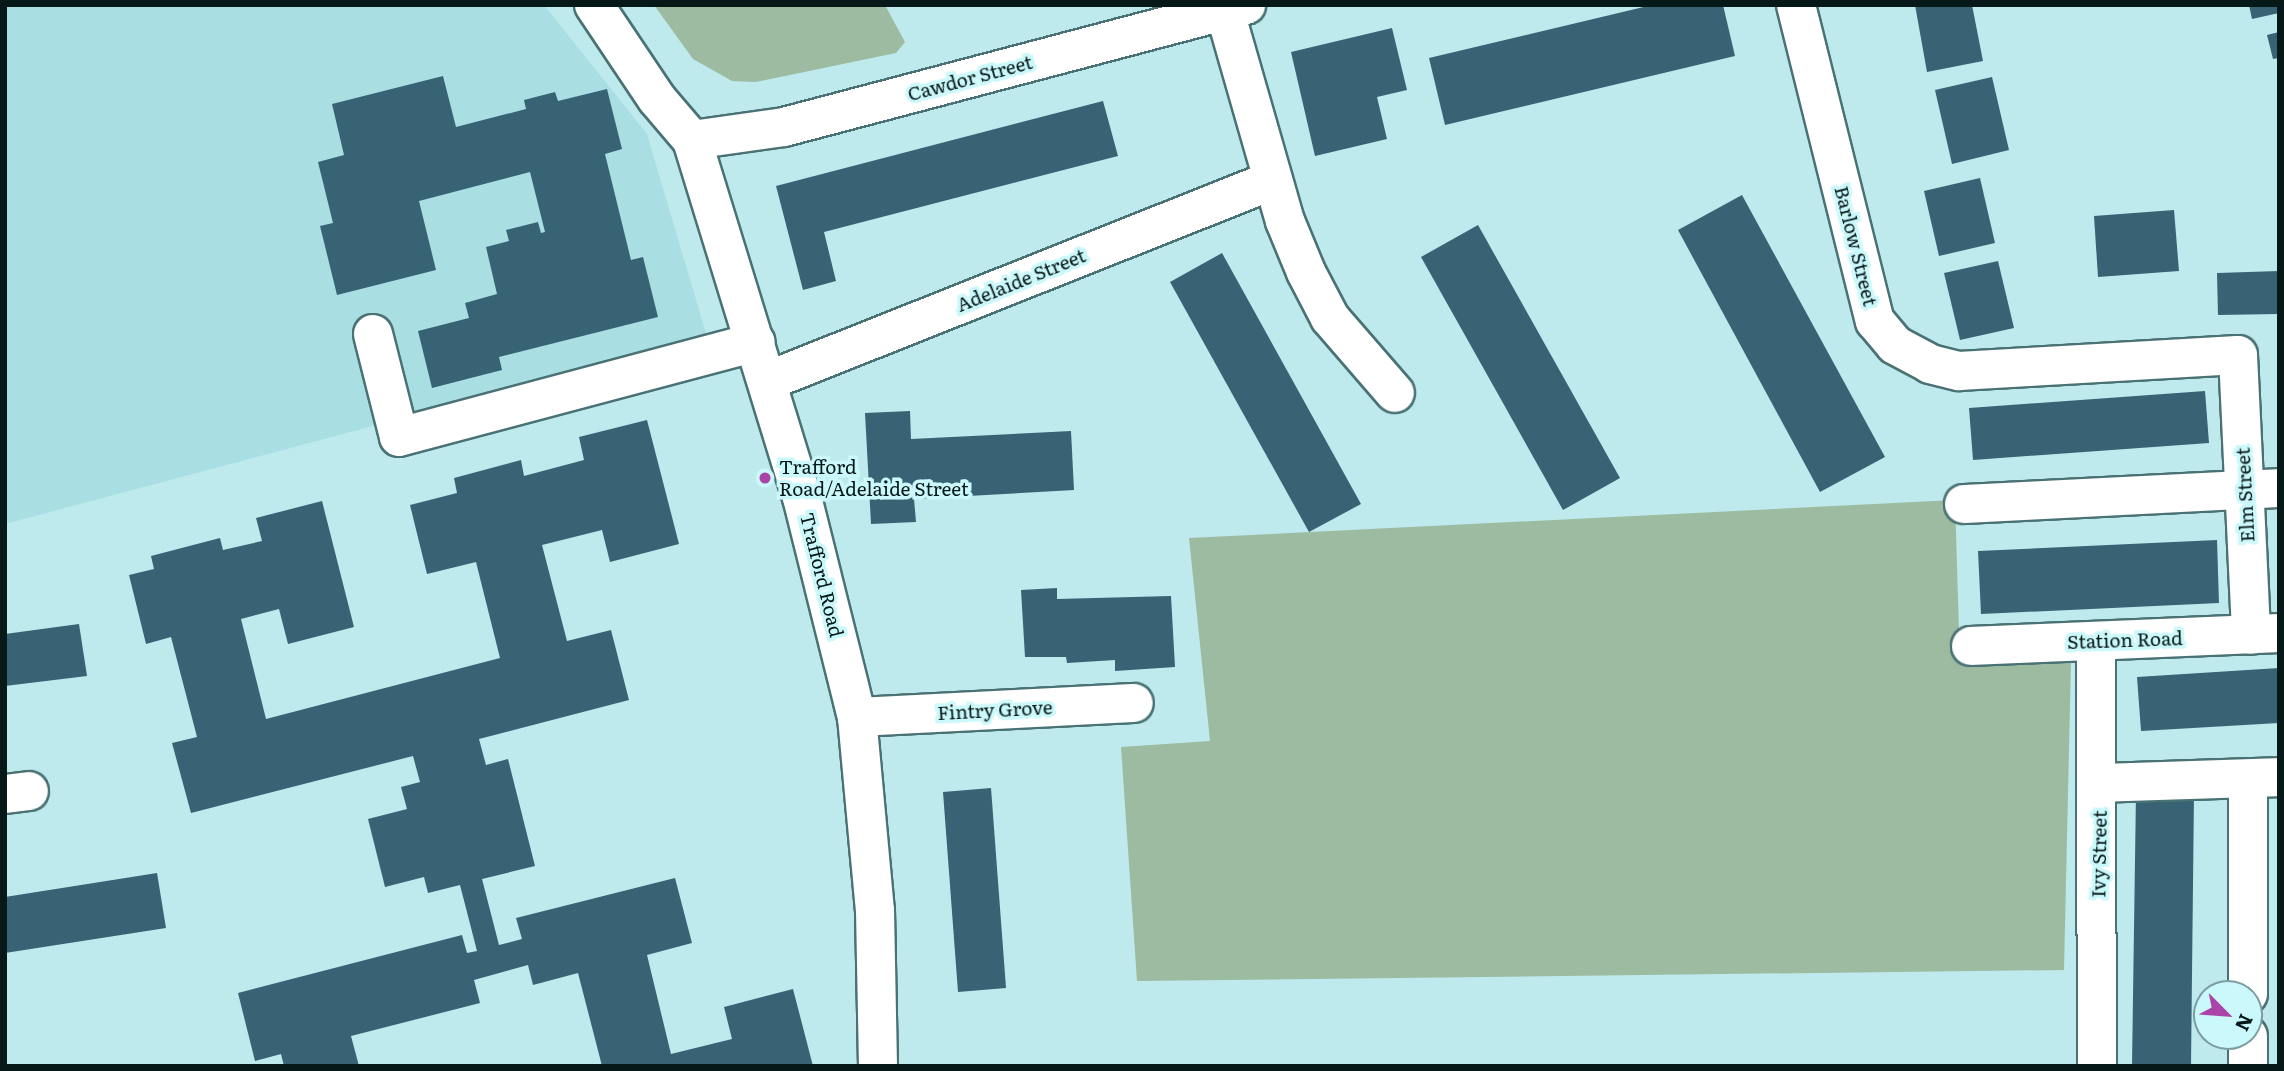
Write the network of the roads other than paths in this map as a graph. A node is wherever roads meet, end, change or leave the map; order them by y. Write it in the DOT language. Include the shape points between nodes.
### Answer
graph roads {
  1 [pos="594,5"];
  2 [pos="1796,5"];
  3 [pos="1231,7"];
  4 [pos="692,140"];
  5 [pos="1273,180"];
  6 [pos="373,334"];
  7 [pos="756,342"];
  8 [pos="2238,355"];
  9 [pos="769,380"];
  10 [pos="1395,393"];
  11 [pos="2262,489"];
  12 [pos="1964,504"];
  13 [pos="2265,634"];
  14 [pos="2096,641"];
  15 [pos="1971,646"];
  16 [pos="1134,703"];
  17 [pos="857,717"];
  18 [pos="2263,778"];
  19 [pos="2099,783"];
  20 [pos="2249,980"];
  21 [pos="878,1066"];
  22 [pos="2097,1066"];
  1 -- 4 [label="street, Trafford Road" via="657,99"];
  2 -- 8 [label="street, Barlow Street" via="1875,321 1895,345 1930,363 1959,371"];
  3 -- 4 [label="street, Cawdor Street" via="784,127"];
  3 -- 5 [label="street"];
  4 -- 7 [label="street, Trafford Road"];
  5 -- 9 [label="street, Adelaide Street"];
  5 -- 10 [label="street" via="1306,272 1330,318 1363,362"];
  6 -- 7 [label="street" via="399,437"];
  7 -- 9 [label="street, Trafford Road"];
  8 -- 11 [label="street, Elm Street"];
  9 -- 17 [label="street, Trafford Road"];
  11 -- 12 [label="street"];
  11 -- 13 [label="street, Elm Street"];
  13 -- 14 [label="street, Station Road"];
  14 -- 15 [label="street, Station Road"];
  14 -- 19 [label="street, Ivy Street"];
  16 -- 17 [label="street, Fintry Grove"];
  17 -- 21 [label="street, Trafford Road" via="875,910"];
  18 -- 19 [label="street"];
  18 -- 20 [label="street"];
  19 -- 22 [label="street, Ivy Street"];
}
